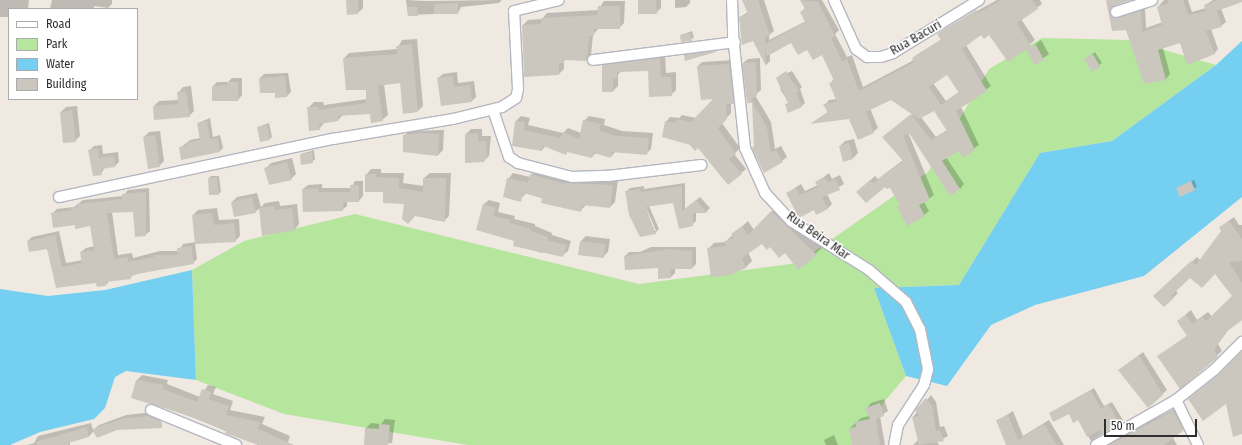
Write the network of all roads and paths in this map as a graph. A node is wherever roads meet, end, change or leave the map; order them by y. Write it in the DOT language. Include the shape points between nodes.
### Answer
graph roads {
  1 [pos="559,0"];
  2 [pos="732,0"];
  3 [pos="834,0"];
  4 [pos="979,0"];
  5 [pos="1152,0"];
  6 [pos="1116,12"];
  7 [pos="735,42"];
  8 [pos="593,60"];
  9 [pos="493,110"];
  10 [pos="701,165"];
  11 [pos="59,197"];
  12 [pos="1242,342"];
  13 [pos="1176,400"];
  14 [pos="151,410"];
  15 [pos="236,445"];
  16 [pos="894,445"];
  17 [pos="1096,445"];
  18 [pos="1198,445"];
  1 -- 9 [label="street" via="514,11 518,89 516,98"];
  2 -- 7 [label="street, Rua Beira Mar"];
  3 -- 4 [label="street, Rua Bacuri" via="856,49 867,57 881,58"];
  5 -- 6 [label="street"];
  7 -- 8 [label="street"];
  7 -- 16 [label="street, Rua Beira Mar" via="745,148 765,193 791,221 869,270 906,302 920,329 928,369 924,385 898,425"];
  9 -- 10 [label="street" via="509,157 518,163 572,177 608,176"];
  9 -- 11 [label="street" via="452,120 333,139"];
  12 -- 13 [label="street" via="1214,370"];
  13 -- 17 [label="street"];
  13 -- 18 [label="street"];
  14 -- 15 [label="street"];
}
